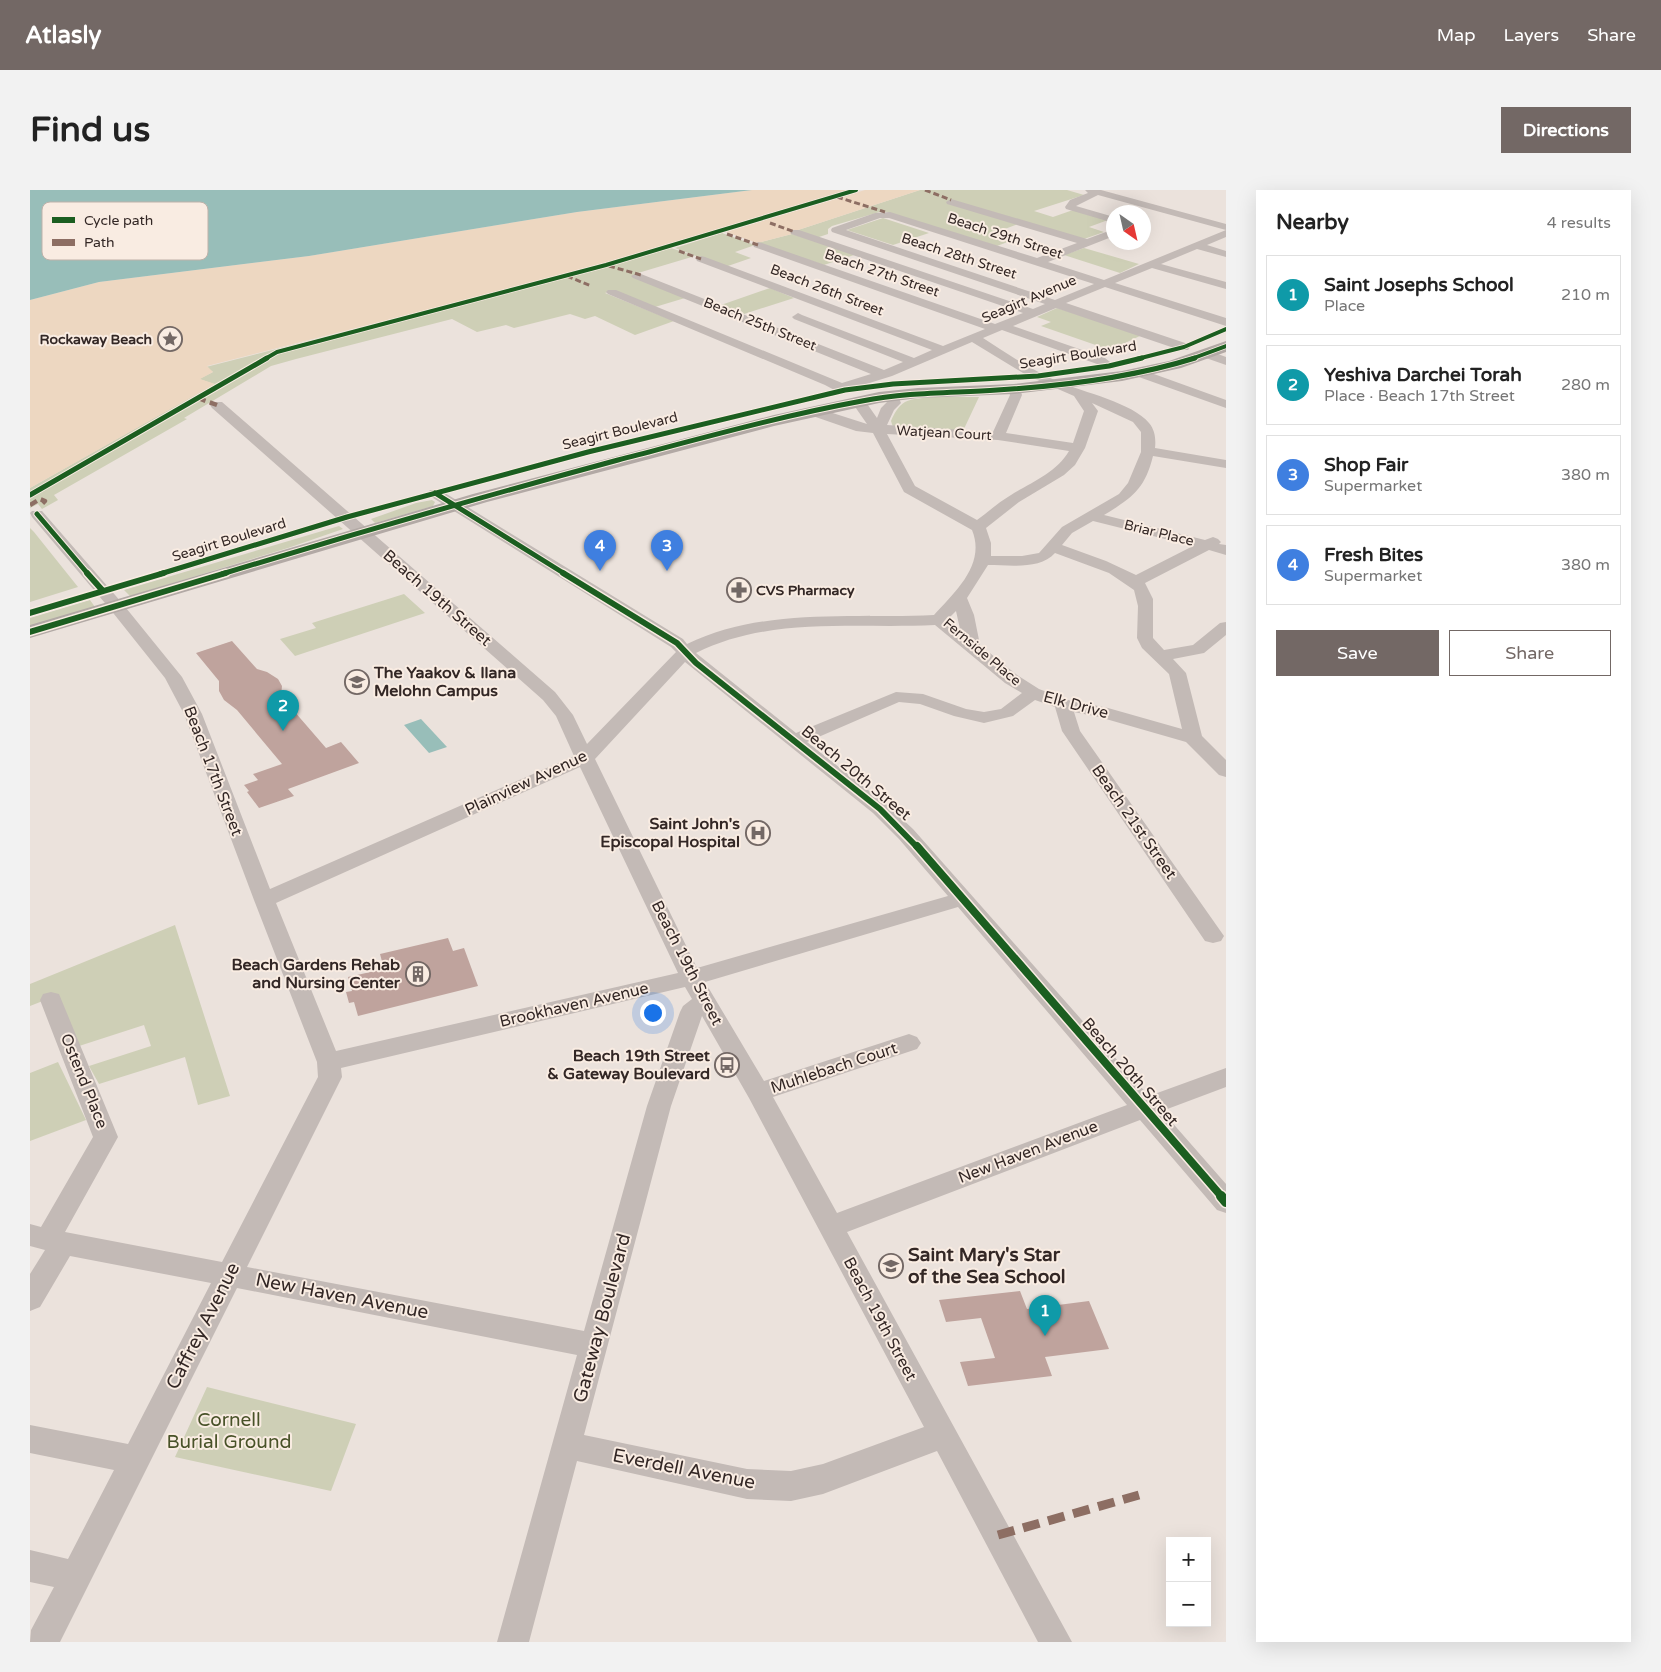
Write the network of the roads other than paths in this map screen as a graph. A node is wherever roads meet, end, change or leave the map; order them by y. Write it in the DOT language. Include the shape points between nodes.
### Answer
graph roads {
  1 [pos="1094,191"];
  2 [pos="951,202"];
  3 [pos="1168,211"];
  4 [pos="890,215"];
  5 [pos="1152,217"];
  6 [pos="1106,218"];
  7 [pos="1226,227"];
  8 [pos="794,232"];
  9 [pos="1226,233"];
  10 [pos="1106,235"];
  11 [pos="1086,242"];
  12 [pos="758,245"];
  13 [pos="1196,245"];
  14 [pos="1226,254"];
  15 [pos="702,259"];
  16 [pos="1037,262"];
  17 [pos="1151,264"];
  18 [pos="637,276"];
  19 [pos="1104,283"];
  20 [pos="1226,286"];
  21 [pos="612,292"];
  22 [pos="1057,303"];
  23 [pos="1034,313"];
  24 [pos="798,317"];
  25 [pos="1226,322"];
  26 [pos="1000,327"];
  27 [pos="1226,329"];
  28 [pos="974,338"];
  29 [pos="1226,346"];
  30 [pos="1184,347"];
  31 [pos="943,350"];
  32 [pos="1207,354"];
  33 [pos="1226,361"];
  34 [pos="914,362"];
  35 [pos="1110,372"];
  36 [pos="1140,373"];
  37 [pos="882,374"];
  38 [pos="1038,376"];
  39 [pos="1056,384"];
  40 [pos="1016,389"];
  41 [pos="848,393"];
  42 [pos="1080,396"];
  43 [pos="892,397"];
  44 [pos="1226,404"];
  45 [pos="217,405"];
  46 [pos="1091,411"];
  47 [pos="1122,411"];
  48 [pos="812,412"];
  49 [pos="878,430"];
  50 [pos="998,436"];
  51 [pos="1078,448"];
  52 [pos="1148,451"];
  53 [pos="1226,464"];
  54 [pos="435,493"];
  55 [pos="456,505"];
  56 [pos="37,514"];
  57 [pos="1092,516"];
  58 [pos="347,517"];
  59 [pos="978,527"];
  60 [pos="362,532"];
  61 [pos="1226,535"];
  62 [pos="984,542"];
  63 [pos="1206,545"];
  64 [pos="1053,547"];
  65 [pos="1226,550"];
  66 [pos="982,560"];
  67 [pos="1030,560"];
  68 [pos="1136,581"];
  69 [pos="969,585"];
  70 [pos="109,598"];
  71 [pos="959,598"];
  72 [pos="30,613"];
  73 [pos="939,620"];
  74 [pos="884,622"];
  75 [pos="1226,627"];
  76 [pos="30,632"];
  77 [pos="972,647"];
  78 [pos="1198,649"];
  79 [pos="686,652"];
  80 [pos="1160,656"];
  81 [pos="1177,674"];
  82 [pos="1033,693"];
  83 [pos="1063,704"];
  84 [pos="1193,738"];
  85 [pos="796,740"];
  86 [pos="585,758"];
  87 [pos="1226,771"];
  88 [pos="962,899"];
  89 [pos="264,900"];
  90 [pos="1212,936"];
  91 [pos="691,978"];
  92 [pos="51,1000"];
  93 [pos="704,1000"];
  94 [pos="909,1043"];
  95 [pos="329,1062"];
  96 [pos="1226,1077"];
  97 [pos="758,1092"];
  98 [pos="1143,1108"];
  99 [pos="1226,1202"];
  100 [pos="831,1226"];
  101 [pos="47,1239"];
  102 [pos="229,1274"];
  103 [pos="30,1299"];
  104 [pos="594,1346"];
  105 [pos="942,1435"];
  106 [pos="30,1439"];
  107 [pos="567,1445"];
  108 [pos="135,1460"];
  109 [pos="30,1566"];
  110 [pos="76,1577"];
  111 [pos="42,1642"];
  112 [pos="513,1642"];
  113 [pos="1056,1642"];
  1 -- 3 [label="street"];
  1 -- 6 [label="street" via="1070,207"];
  2 -- 11 [label="street"];
  3 -- 5 [label="street"];
  3 -- 7 [label="street"];
  4 -- 16 [label="street, Beach 29th Street"];
  4 -- 22 [label="street, Beach 28th Street" via="879,215 836,230"];
  8 -- 23 [label="street, Beach 28th Street"];
  9 -- 13 [label="street, Seagirt Avenue"];
  10 -- 11 [label="street"];
  11 -- 16 [label="street"];
  12 -- 26 [label="street, Beach 27th Street"];
  13 -- 14 [label="street"];
  13 -- 17 [label="street, Seagirt Avenue"];
  15 -- 31 [label="street, Beach 26th Street"];
  16 -- 19 [label="street, Beach 29th Street"];
  17 -- 19 [label="street, Seagirt Avenue"];
  17 -- 20 [label="street"];
  18 -- 37 [label="street, Beach 25th Street"];
  19 -- 22 [label="street, Seagirt Avenue"];
  19 -- 25 [label="street, Beach 29th Street"];
  21 -- 41 [label="street"];
  22 -- 23 [label="street, Seagirt Avenue"];
  22 -- 30 [label="street, Beach 28th Street"];
  23 -- 26 [label="street, Seagirt Avenue"];
  24 -- 34 [label="street"];
  26 -- 28 [label="street, Seagirt Avenue"];
  26 -- 35 [label="street, Beach 27th Street" via="1101,361"];
  27 -- 30 [label="main road, Seagirt Boulevard"];
  28 -- 31 [label="street, Seagirt Avenue"];
  28 -- 38 [label="street"];
  29 -- 32 [label="main road, Seagirt Boulevard"];
  30 -- 35 [label="main road, Seagirt Boulevard"];
  31 -- 34 [label="street, Seagirt Avenue"];
  32 -- 33 [label="street"];
  32 -- 36 [label="main road, Seagirt Boulevard"];
  34 -- 37 [label="street, Seagirt Avenue"];
  35 -- 36 [label="main road, Seagirt Boulevard"];
  35 -- 38 [label="main road, Seagirt Boulevard"];
  35 -- 39 [label="main road, Seagirt Boulevard"];
  35 -- 42 [label="main road" via="1100,386"];
  36 -- 44 [label="street"];
  37 -- 41 [label="street, Seagirt Avenue"];
  38 -- 39 [label="street"];
  38 -- 41 [label="main road, Seagirt Boulevard" via="928,381"];
  39 -- 40 [label="main road, Seagirt Boulevard"];
  39 -- 42 [label="street"];
  40 -- 42 [label="main road"];
  40 -- 43 [label="main road, Seagirt Boulevard"];
  40 -- 50 [label="street"];
  41 -- 43 [label="main road, Seagirt Boulevard"];
  41 -- 48 [label="main road, Seagirt Boulevard"];
  41 -- 49 [label="street"];
  41 -- 54 [label="main road, Seagirt Boulevard" via="652,436"];
  42 -- 46 [label="street"];
  42 -- 47 [label="street"];
  43 -- 49 [label="street" via="894,403 888,408"];
  45 -- 58 [label="street, Beach 19th Street"];
  46 -- 47 [label="street" via="1103,408"];
  46 -- 51 [label="street"];
  47 -- 52 [label="street" via="1145,426"];
  48 -- 49 [label="street, Watjean Court" via="858,428"];
  48 -- 55 [label="main road, Seagirt Boulevard"];
  49 -- 50 [label="street, Watjean Court"];
  49 -- 59 [label="street" via="909,489"];
  50 -- 51 [label="street, Watjean Court"];
  51 -- 59 [label="street" via="1059,472 1014,499"];
  52 -- 53 [label="street"];
  52 -- 57 [label="street" via="1132,490"];
  54 -- 55 [label="street, Beach 20th Street"];
  54 -- 58 [label="main road, Seagirt Boulevard"];
  55 -- 60 [label="main road, Seagirt Boulevard"];
  55 -- 79 [label="street, Beach 20th Street" via="677,643"];
  56 -- 70 [label="street, Beach 17th Street"];
  57 -- 63 [label="street, Briar Place"];
  57 -- 64 [label="street" via="1068,530"];
  58 -- 60 [label="street, Beach 19th Street"];
  58 -- 70 [label="main road, Seagirt Boulevard"];
  59 -- 62 [label="street, Fernside Place"];
  60 -- 70 [label="main road, Seagirt Boulevard"];
  60 -- 86 [label="street, Beach 19th Street" via="550,696 564,715"];
  61 -- 63 [label="street"];
  62 -- 66 [label="street, Fernside Place"];
  62 -- 67 [label="street" via="1008,556"];
  63 -- 65 [label="street, Briar Place"];
  63 -- 68 [label="street"];
  64 -- 67 [label="street" via="1044,556"];
  64 -- 68 [label="street"];
  66 -- 67 [label="street"];
  66 -- 69 [label="street, Fernside Place"];
  67 -- 69 [label="street"];
  68 -- 80 [label="street" via="1145,600 1145,638"];
  69 -- 71 [label="street, Fernside Place"];
  70 -- 72 [label="main road, Seagirt Boulevard"];
  70 -- 76 [label="main road, Seagirt Boulevard"];
  70 -- 89 [label="street, Beach 17th Street" via="173,677 193,714"];
  71 -- 73 [label="street, Fernside Place"];
  71 -- 77 [label="street"];
  73 -- 74 [label="street, Plainview Avenue"];
  73 -- 77 [label="street, Fernside Place"];
  74 -- 77 [label="street"];
  74 -- 79 [label="street, Plainview Avenue" via="801,622 762,627 697,644"];
  75 -- 78 [label="street"];
  77 -- 82 [label="street, Fernside Place"];
  78 -- 80 [label="street"];
  78 -- 81 [label="street"];
  79 -- 85 [label="street, Beach 20th Street"];
  79 -- 86 [label="street, Plainview Avenue"];
  80 -- 81 [label="street"];
  81 -- 84 [label="street"];
  82 -- 83 [label="street, Elk Drive"];
  82 -- 85 [label="street, Elk Drive" via="1008,712 986,717 973,716 926,699 896,697"];
  83 -- 84 [label="street, Elk Drive"];
  83 -- 90 [label="street, Beach 21st Street" via="1071,731"];
  84 -- 87 [label="street"];
  85 -- 88 [label="street, Beach 20th Street" via="897,824"];
  86 -- 89 [label="street, Plainview Avenue"];
  86 -- 91 [label="street, Beach 19th Street"];
  88 -- 91 [label="street, Brookhaven Avenue"];
  88 -- 98 [label="street, Beach 20th Street"];
  89 -- 95 [label="street, Beach 17th Street"];
  91 -- 93 [label="street, Beach 19th Street"];
  91 -- 95 [label="street, Brookhaven Avenue"];
  92 -- 101 [label="street, Ostend Place" via="106,1137"];
  93 -- 97 [label="street, Beach 19th Street"];
  93 -- 104 [label="street, Gateway Boulevard" via="691,1012 659,1106"];
  94 -- 97 [label="street, Muhlebach Court"];
  95 -- 102 [label="street, Caffrey Avenue" via="330,1077"];
  96 -- 98 [label="street, New Haven Avenue"];
  97 -- 100 [label="street, Beach 19th Street"];
  98 -- 99 [label="street, Beach 20th Street"];
  98 -- 100 [label="street, New Haven Avenue"];
  100 -- 105 [label="street, Beach 19th Street"];
  101 -- 102 [label="street, New Haven Avenue"];
  101 -- 103 [label="street"];
  102 -- 104 [label="street, New Haven Avenue"];
  102 -- 108 [label="street, Caffrey Avenue"];
  104 -- 107 [label="street, Gateway Boulevard"];
  105 -- 107 [label="street, Everdell Avenue" via="823,1479 791,1486 747,1484"];
  105 -- 113 [label="street, Beach 19th Street"];
  106 -- 108 [label="street"];
  107 -- 112 [label="street, Gateway Boulevard"];
  108 -- 110 [label="street, Caffrey Avenue"];
  109 -- 110 [label="street"];
  110 -- 111 [label="street, Caffrey Avenue"];
}
